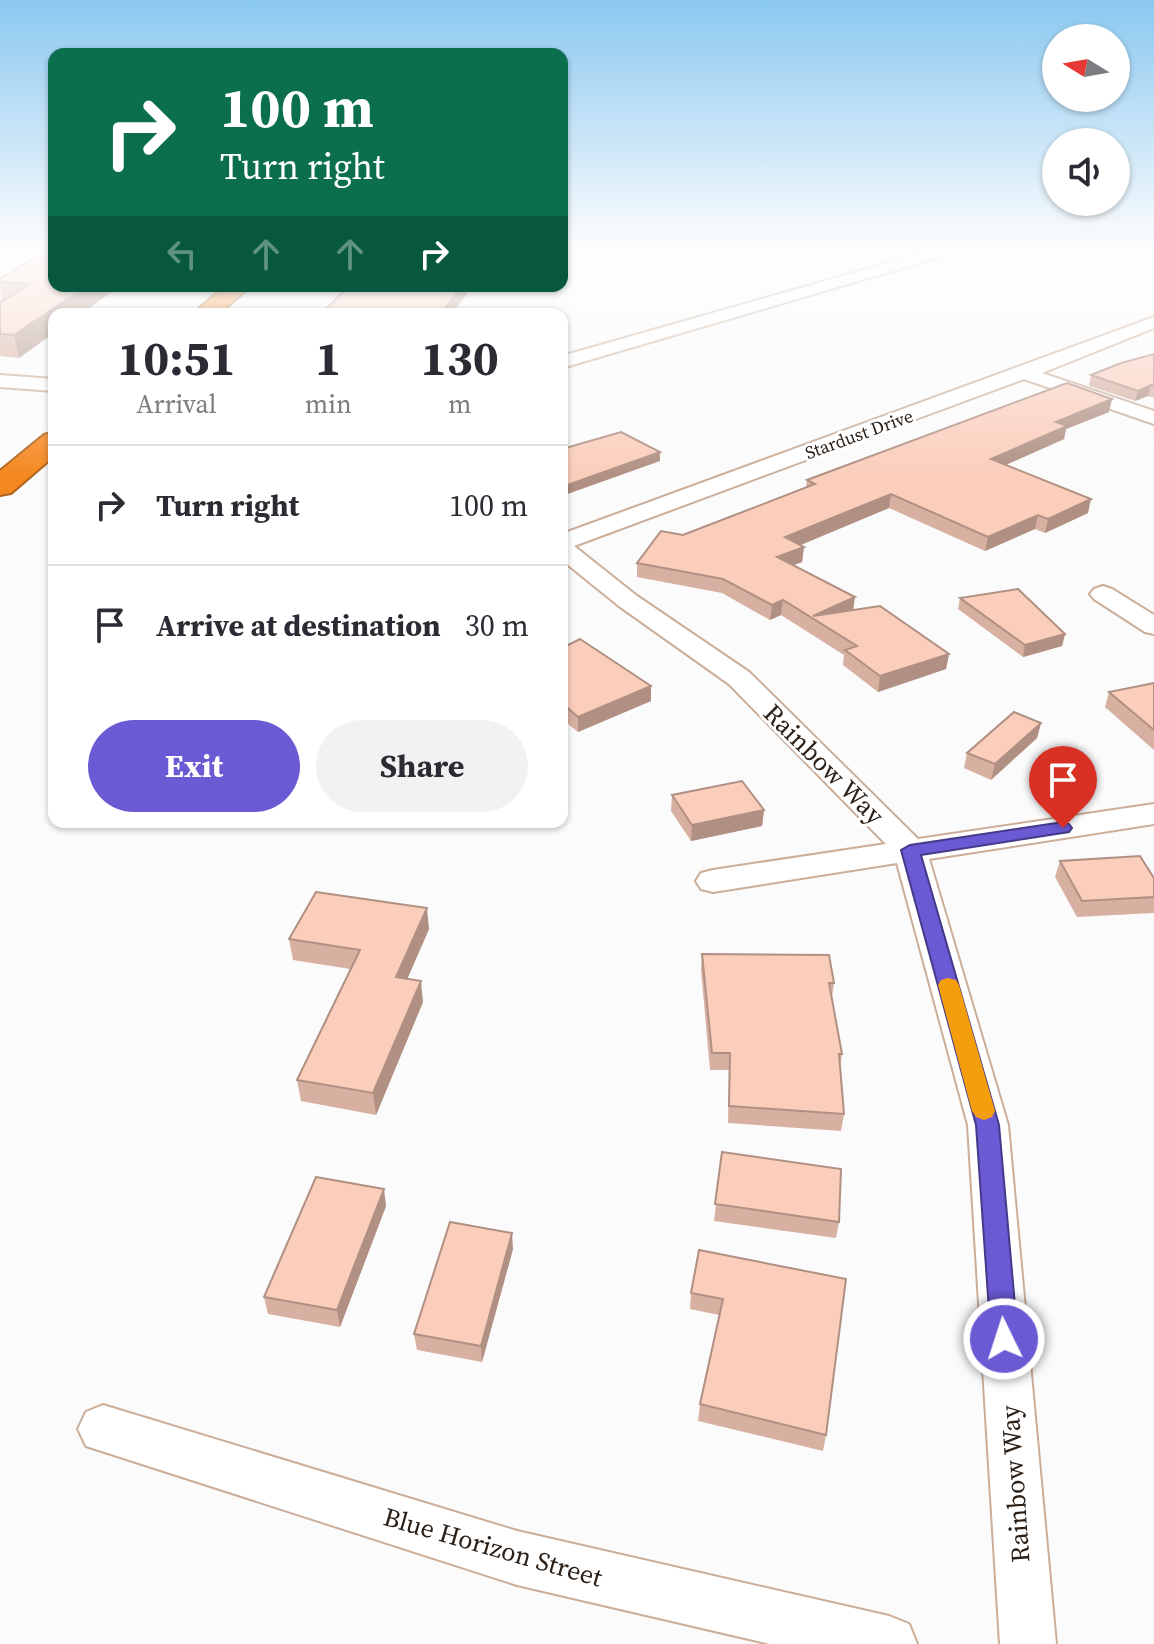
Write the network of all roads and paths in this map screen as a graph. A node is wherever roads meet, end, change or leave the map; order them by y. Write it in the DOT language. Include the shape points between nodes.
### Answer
graph roads {
  1 [pos="694,324"];
  2 [pos="1150,324"];
  3 [pos="568,360"];
  4 [pos="1024,373"];
  5 [pos="0,381"];
  6 [pos="48,385"];
  7 [pos="1154,418"];
  8 [pos="48,446"];
  9 [pos="0,486"];
  10 [pos="568,543"];
  11 [pos="568,550"];
  12 [pos="568,573"];
  13 [pos="1103,594"];
  14 [pos="628,601"];
  15 [pos="1154,626"];
  16 [pos="1154,814"];
  17 [pos="910,850"];
  18 [pos="713,881"];
  19 [pos="103,1429"];
  20 [pos="889,1644"];
  21 [pos="1028,1644"];
  1 -- 3 [label="street"];
  2 -- 4 [label="street, Stardust Drive"];
  4 -- 7 [label="street"];
  4 -- 10 [label="street, Stardust Drive"];
  5 -- 6 [label="street"];
  8 -- 9 [label="highway"];
  11 -- 14 [label="street, Rainbow Way"];
  12 -- 14 [label="street, Rainbow Way"];
  13 -- 15 [label="street"];
  14 -- 17 [label="street, Rainbow Way" via="739,678"];
  16 -- 17 [label="street"];
  17 -- 18 [label="street"];
  17 -- 21 [label="street, Rainbow Way" via="988,1125"];
  19 -- 20 [label="street, Blue Horizon Street" via="517,1558"];
}
